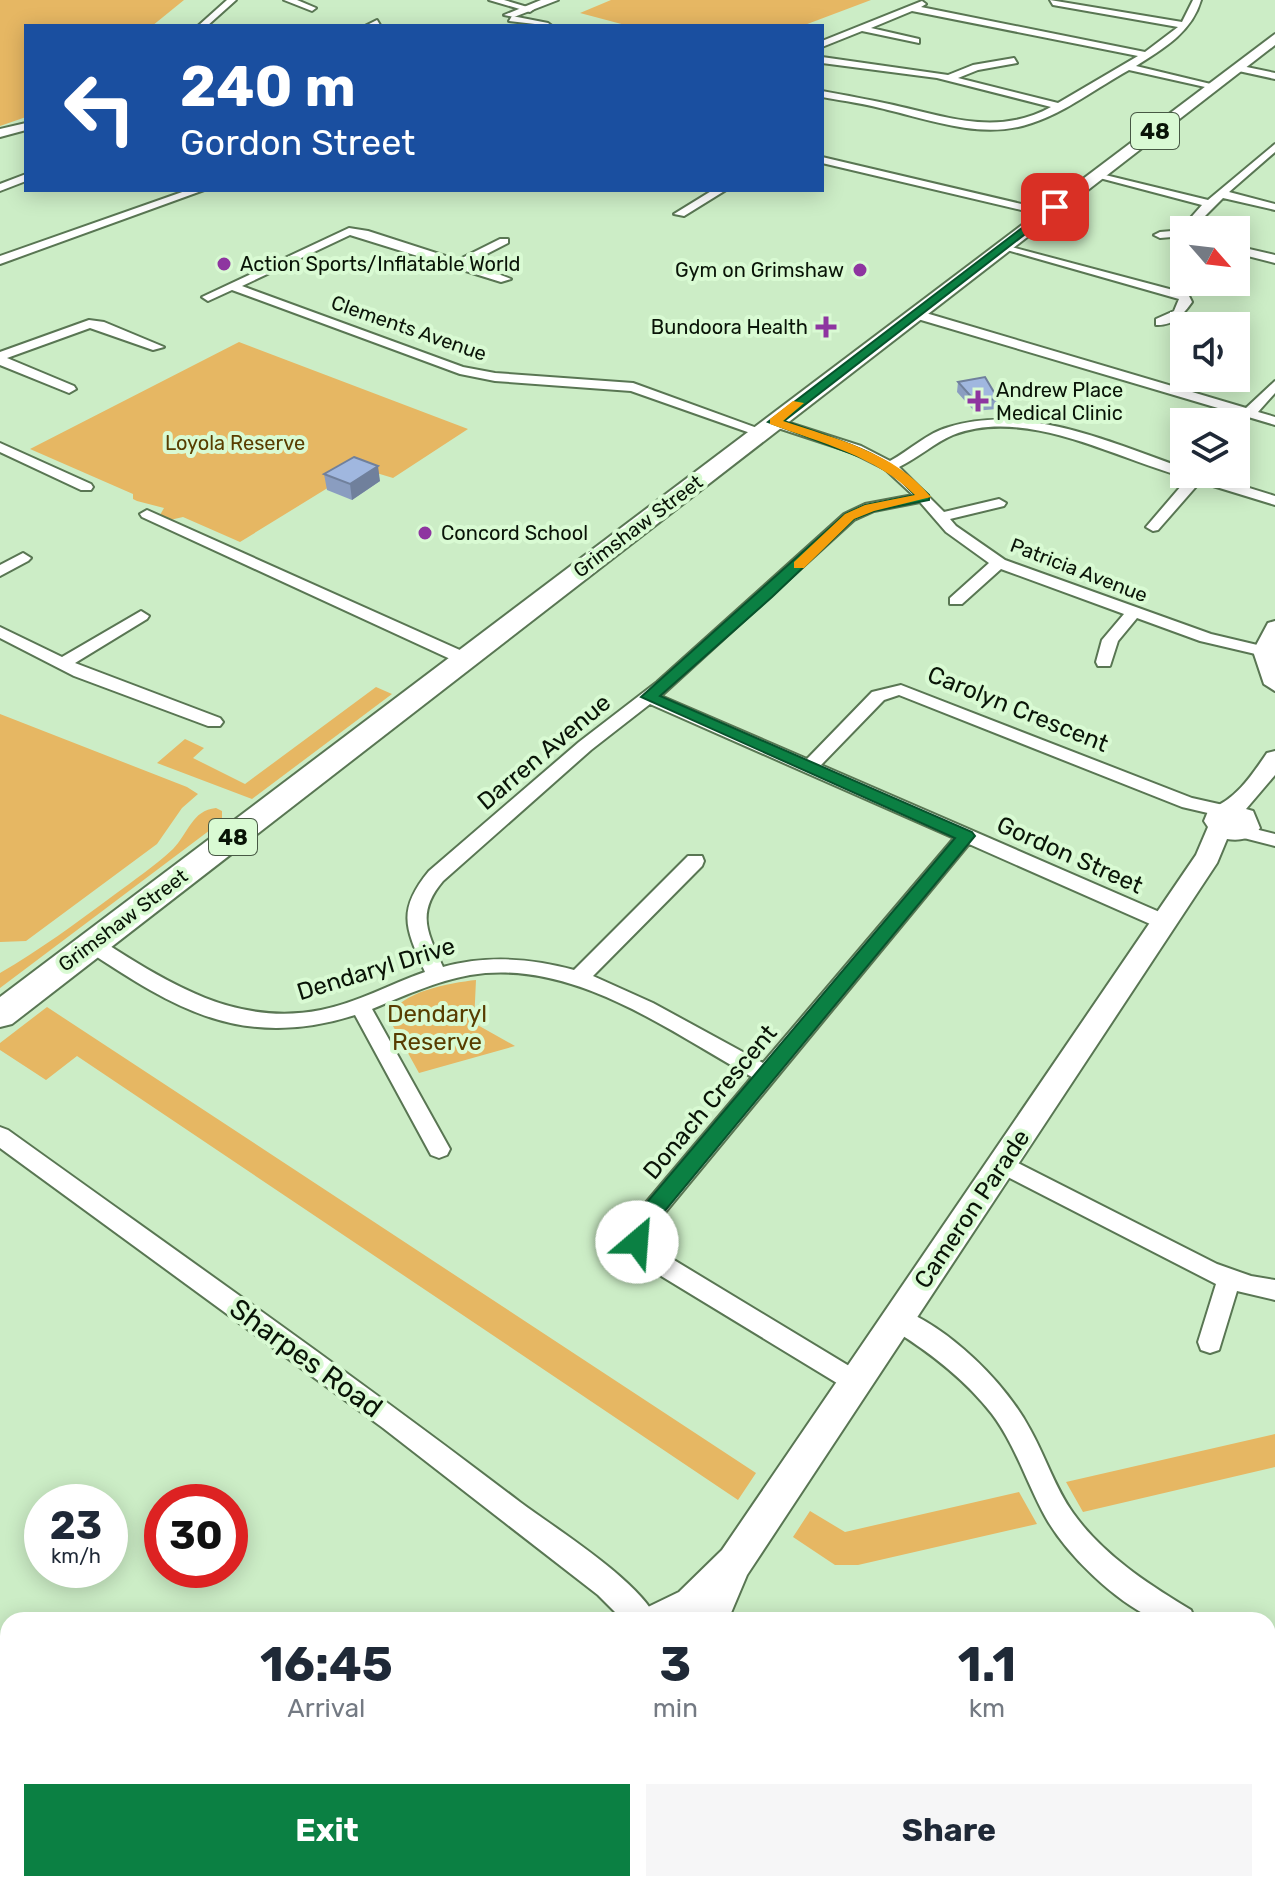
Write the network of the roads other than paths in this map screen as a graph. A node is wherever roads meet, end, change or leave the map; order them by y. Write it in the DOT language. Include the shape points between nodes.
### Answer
graph roads {
  1 [pos="232,0"];
  2 [pos="288,0"];
  3 [pos="493,0"];
  4 [pos="552,0"];
  5 [pos="936,0"];
  6 [pos="1197,0"];
  7 [pos="1053,2"];
  8 [pos="312,8"];
  9 [pos="911,8"];
  10 [pos="531,15"];
  11 [pos="509,18"];
  12 [pos="1185,22"];
  13 [pos="204,24"];
  14 [pos="545,24"];
  15 [pos="861,28"];
  16 [pos="1275,38"];
  17 [pos="916,41"];
  18 [pos="824,43"];
  19 [pos="1145,55"];
  20 [pos="824,60"];
  21 [pos="1014,61"];
  22 [pos="1128,68"];
  23 [pos="1237,68"];
  24 [pos="1275,76"];
  25 [pos="949,78"];
  26 [pos="1214,86"];
  27 [pos="824,94"];
  28 [pos="1059,106"];
  29 [pos="23,124"];
  30 [pos="1001,127"];
  31 [pos="0,132"];
  32 [pos="1014,142"];
  33 [pos="1275,147"];
  34 [pos="1269,158"];
  35 [pos="824,160"];
  36 [pos="1097,176"];
  37 [pos="24,179"];
  38 [pos="0,188"];
  39 [pos="193,192"];
  40 [pos="718,192"];
  41 [pos="1222,194"];
  42 [pos="1211,204"];
  43 [pos="1275,207"];
  44 [pos="1047,213"];
  45 [pos="680,214"];
  46 [pos="1197,216"];
  47 [pos="1170,234"];
  48 [pos="1160,235"];
  49 [pos="504,241"];
  50 [pos="1004,246"];
  51 [pos="1250,253"];
  52 [pos="1275,259"];
  53 [pos="0,260"];
  54 [pos="459,264"];
  55 [pos="505,279"];
  56 [pos="232,286"];
  57 [pos="208,297"];
  58 [pos="915,314"];
  59 [pos="1160,322"];
  60 [pos="158,347"];
  61 [pos="0,358"];
  62 [pos="1275,385"];
  63 [pos="69,389"];
  64 [pos="1232,408"];
  65 [pos="1250,412"];
  66 [pos="1250,413"];
  67 [pos="1275,421"];
  68 [pos="768,427"];
  69 [pos="2,450"];
  70 [pos="890,466"];
  71 [pos="1170,468"];
  72 [pos="86,487"];
  73 [pos="1180,488"];
  74 [pos="1234,488"];
  75 [pos="924,497"];
  76 [pos="1275,501"];
  77 [pos="999,503"];
  78 [pos="147,514"];
  79 [pos="940,517"];
  80 [pos="1153,527"];
  81 [pos="23,558"];
  82 [pos="1000,563"];
  83 [pos="0,571"];
  84 [pos="956,601"];
  85 [pos="1133,613"];
  86 [pos="141,616"];
  87 [pos="1275,627"];
  88 [pos="0,632"];
  89 [pos="1264,651"];
  90 [pos="465,659"];
  91 [pos="1104,662"];
  92 [pos="62,664"];
  93 [pos="1275,684"];
  94 [pos="649,697"];
  95 [pos="214,722"];
  96 [pos="1275,758"];
  97 [pos="809,767"];
  98 [pos="1233,822"];
  99 [pos="966,836"];
  100 [pos="1275,840"];
  101 [pos="695,861"];
  102 [pos="1164,922"];
  103 [pos="92,944"];
  104 [pos="436,974"];
  105 [pos="579,978"];
  106 [pos="360,1006"];
  107 [pos="0,1015"];
  108 [pos="766,1075"];
  109 [pos="0,1136"];
  110 [pos="439,1149"];
  111 [pos="1002,1164"];
  112 [pos="1229,1279"];
  113 [pos="1275,1290"];
  114 [pos="894,1324"];
  115 [pos="1210,1342"];
  116 [pos="855,1383"];
  117 [pos="668,1612"];
  118 [pos="684,1612"];
  119 [pos="1170,1612"];
  1 -- 13 [label="street"];
  2 -- 8 [label="street"];
  3 -- 10 [label="street"];
  4 -- 10 [label="street"];
  5 -- 9 [label="street"];
  6 -- 12 [label="street"];
  7 -- 12 [label="street"];
  9 -- 15 [label="street"];
  9 -- 19 [label="street"];
  10 -- 11 [label="street"];
  10 -- 14 [label="street"];
  12 -- 19 [label="street"];
  15 -- 17 [label="street"];
  15 -- 18 [label="street"];
  16 -- 23 [label="main road, Grimshaw Street / 48"];
  19 -- 22 [label="street"];
  20 -- 25 [label="street"];
  21 -- 25 [label="street"];
  22 -- 26 [label="street"];
  22 -- 28 [label="street"];
  23 -- 24 [label="street"];
  23 -- 26 [label="main road, Grimshaw Street / 48"];
  25 -- 28 [label="street"];
  26 -- 36 [label="main road, Grimshaw Street / 48"];
  27 -- 30 [label="street" via="962,126"];
  28 -- 30 [label="street" via="1031,123"];
  29 -- 31 [label="street"];
  30 -- 32 [label="street"];
  33 -- 34 [label="street"];
  34 -- 41 [label="street"];
  35 -- 44 [label="street"];
  36 -- 42 [label="street"];
  36 -- 44 [label="main road, Grimshaw Street / 48"];
  37 -- 38 [label="street"];
  39 -- 53 [label="street"];
  40 -- 45 [label="street"];
  41 -- 42 [label="street"];
  41 -- 43 [label="street"];
  42 -- 46 [label="street"];
  44 -- 50 [label="main road, Grimshaw Street / 48"];
  47 -- 48 [label="street"];
  49 -- 54 [label="street"];
  50 -- 58 [label="main road, Grimshaw Street / 48"];
  50 -- 59 [label="street" via="1186,299 1183,309"];
  51 -- 52 [label="street"];
  54 -- 55 [label="street"];
  54 -- 56 [label="street" via="349,231"];
  56 -- 57 [label="street"];
  56 -- 68 [label="street, Clements Avenue" via="460,370 633,387"];
  58 -- 64 [label="street"];
  58 -- 68 [label="main road, Grimshaw Street / 48"];
  60 -- 61 [label="street" via="89,324"];
  61 -- 63 [label="street"];
  62 -- 65 [label="street"];
  66 -- 67 [label="street"];
  68 -- 70 [label="street, Patricia Avenue" via="856,449"];
  68 -- 90 [label="main road, Grimshaw Street / 48"];
  69 -- 72 [label="street"];
  70 -- 71 [label="street" via="951,431 1007,423 1047,429"];
  70 -- 75 [label="street, Patricia Avenue"];
  73 -- 80 [label="street"];
  74 -- 76 [label="street"];
  75 -- 79 [label="street, Patricia Avenue"];
  75 -- 94 [label="street, Darren Avenue" via="870,507 849,517"];
  77 -- 79 [label="street"];
  78 -- 90 [label="street"];
  79 -- 82 [label="street, Patricia Avenue"];
  81 -- 83 [label="street"];
  82 -- 84 [label="street"];
  82 -- 85 [label="street, Patricia Avenue"];
  85 -- 89 [label="street, Patricia Avenue" via="1220,643"];
  85 -- 91 [label="street" via="1110,640"];
  86 -- 92 [label="street"];
  87 -- 89 [label="street"];
  88 -- 92 [label="street"];
  89 -- 93 [label="street"];
  90 -- 103 [label="main road, Grimshaw Street / 48"];
  92 -- 95 [label="street"];
  94 -- 97 [label="street, Gordon Street"];
  94 -- 104 [label="street, Darren Avenue" via="585,746 420,895 415,924"];
  96 -- 98 [label="street, Cameron Parade"];
  97 -- 98 [label="street, Carolyn Crescent" via="878,696 901,690"];
  97 -- 99 [label="street, Gordon Street"];
  98 -- 100 [label="street, Carolyn Crescent"];
  98 -- 102 [label="street, Cameron Parade"];
  99 -- 102 [label="street, Gordon Street"];
  99 -- 108 [label="street, Donach Crescent"];
  101 -- 105 [label="street"];
  102 -- 111 [label="street, Cameron Parade"];
  103 -- 106 [label="street, Dendaryl Drive" via="175,997 226,1016 285,1021"];
  103 -- 107 [label="main road, Grimshaw Street / 48"];
  104 -- 105 [label="street, Dendaryl Drive" via="517,966"];
  104 -- 106 [label="street, Dendaryl Drive"];
  105 -- 108 [label="street, Dendaryl Drive"];
  106 -- 110 [label="street"];
  108 -- 116 [label="street, Donach Crescent" via="645,1220 637,1242 656,1261"];
  109 -- 117 [label="street, Sharpes Road" via="324,1370 608,1585"];
  111 -- 112 [label="street"];
  111 -- 114 [label="street, Cameron Parade"];
  112 -- 113 [label="street"];
  112 -- 115 [label="street"];
  114 -- 116 [label="street, Cameron Parade"];
  114 -- 119 [label="street" via="980,1382 1014,1424 1051,1502 1076,1537 1108,1569"];
  116 -- 118 [label="street, Cameron Parade" via="735,1562"];
}
